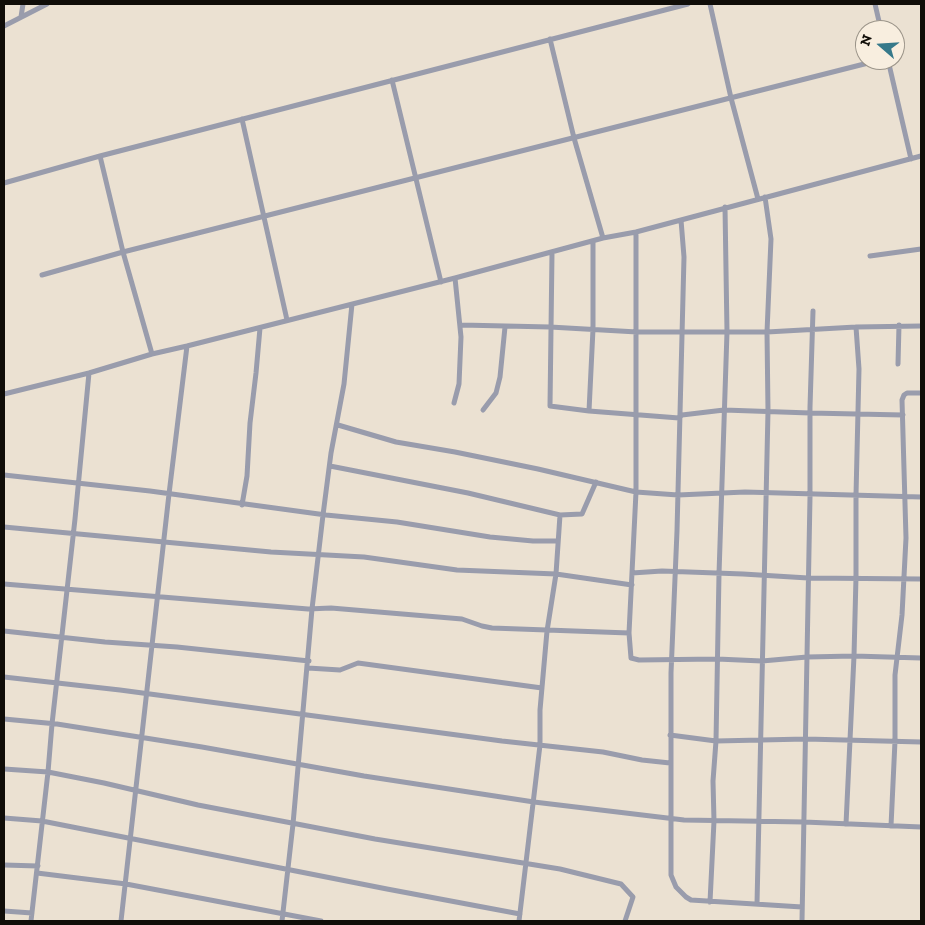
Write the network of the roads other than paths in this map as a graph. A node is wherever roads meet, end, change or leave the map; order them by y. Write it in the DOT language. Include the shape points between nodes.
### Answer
graph roads {
  1 [pos="23,4"];
  2 [pos="47,4"];
  3 [pos="688,4"];
  4 [pos="710,4"];
  5 [pos="875,4"];
  6 [pos="21,17"];
  7 [pos="879,20"];
  8 [pos="5,25"];
  9 [pos="550,39"];
  10 [pos="855,66"];
  11 [pos="890,70"];
  12 [pos="392,80"];
  13 [pos="731,98"];
  14 [pos="242,119"];
  15 [pos="574,138"];
  16 [pos="100,156"];
  17 [pos="921,156"];
  18 [pos="911,159"];
  19 [pos="416,178"];
  20 [pos="4,183"];
  21 [pos="765,197"];
  22 [pos="758,199"];
  23 [pos="725,208"];
  24 [pos="263,217"];
  25 [pos="681,220"];
  26 [pos="636,232"];
  27 [pos="603,238"];
  28 [pos="593,242"];
  29 [pos="921,249"];
  30 [pos="123,252"];
  31 [pos="552,253"];
  32 [pos="870,256"];
  33 [pos="42,276"];
  34 [pos="455,278"];
  35 [pos="441,282"];
  36 [pos="352,304"];
  37 [pos="813,311"];
  38 [pos="288,320"];
  39 [pos="461,325"];
  40 [pos="899,325"];
  41 [pos="921,326"];
  42 [pos="505,327"];
  43 [pos="550,327"];
  44 [pos="856,327"];
  45 [pos="260,328"];
  46 [pos="813,328"];
  47 [pos="593,329"];
  48 [pos="682,331"];
  49 [pos="637,332"];
  50 [pos="728,332"];
  51 [pos="767,332"];
  52 [pos="187,346"];
  53 [pos="152,354"];
  54 [pos="898,364"];
  55 [pos="89,373"];
  56 [pos="921,393"];
  57 [pos="4,394"];
  58 [pos="454,403"];
  59 [pos="483,410"];
  60 [pos="724,410"];
  61 [pos="589,411"];
  62 [pos="768,411"];
  63 [pos="810,413"];
  64 [pos="637,414"];
  65 [pos="858,414"];
  66 [pos="903,415"];
  67 [pos="679,418"];
  68 [pos="338,425"];
  69 [pos="330,466"];
  70 [pos="4,475"];
  71 [pos="596,482"];
  72 [pos="78,484"];
  73 [pos="636,492"];
  74 [pos="722,493"];
  75 [pos="766,493"];
  76 [pos="169,494"];
  77 [pos="810,494"];
  78 [pos="678,495"];
  79 [pos="856,496"];
  80 [pos="905,496"];
  81 [pos="921,497"];
  82 [pos="242,504"];
  83 [pos="560,514"];
  84 [pos="323,515"];
  85 [pos="4,528"];
  86 [pos="73,533"];
  87 [pos="557,541"];
  88 [pos="164,542"];
  89 [pos="319,556"];
  90 [pos="676,572"];
  91 [pos="632,573"];
  92 [pos="556,574"];
  93 [pos="719,574"];
  94 [pos="764,576"];
  95 [pos="856,577"];
  96 [pos="904,577"];
  97 [pos="808,578"];
  98 [pos="921,579"];
  99 [pos="4,584"];
  100 [pos="632,585"];
  101 [pos="66,589"];
  102 [pos="157,597"];
  103 [pos="312,609"];
  104 [pos="4,631"];
  105 [pos="547,631"];
  106 [pos="629,633"];
  107 [pos="62,637"];
  108 [pos="152,645"];
  109 [pos="854,656"];
  110 [pos="806,657"];
  111 [pos="898,657"];
  112 [pos="921,658"];
  113 [pos="717,659"];
  114 [pos="671,660"];
  115 [pos="309,661"];
  116 [pos="762,661"];
  117 [pos="308,668"];
  118 [pos="4,677"];
  119 [pos="56,682"];
  120 [pos="542,688"];
  121 [pos="146,694"];
  122 [pos="303,714"];
  123 [pos="4,719"];
  124 [pos="52,724"];
  125 [pos="670,735"];
  126 [pos="143,738"];
  127 [pos="806,739"];
  128 [pos="760,740"];
  129 [pos="850,740"];
  130 [pos="716,741"];
  131 [pos="895,741"];
  132 [pos="921,742"];
  133 [pos="540,745"];
  134 [pos="670,763"];
  135 [pos="299,764"];
  136 [pos="4,769"];
  137 [pos="48,772"];
  138 [pos="135,790"];
  139 [pos="534,802"];
  140 [pos="4,818"];
  141 [pos="671,818"];
  142 [pos="42,821"];
  143 [pos="714,821"];
  144 [pos="758,821"];
  145 [pos="804,822"];
  146 [pos="293,824"];
  147 [pos="846,824"];
  148 [pos="891,826"];
  149 [pos="921,827"];
  150 [pos="131,839"];
  151 [pos="4,865"];
  152 [pos="526,865"];
  153 [pos="38,866"];
  154 [pos="288,870"];
  155 [pos="37,873"];
  156 [pos="126,884"];
  157 [pos="710,902"];
  158 [pos="757,904"];
  159 [pos="802,907"];
  160 [pos="4,911"];
  161 [pos="32,913"];
  162 [pos="283,913"];
  163 [pos="520,914"];
  164 [pos="31,921"];
  165 [pos="121,921"];
  166 [pos="282,921"];
  167 [pos="321,921"];
  168 [pos="519,921"];
  169 [pos="625,921"];
  170 [pos="802,921"];
  1 -- 6 [label="street"];
  2 -- 6 [label="street"];
  3 -- 9 [label="street"];
  4 -- 13 [label="street"];
  5 -- 7 [label="street"];
  6 -- 8 [label="street"];
  9 -- 12 [label="street"];
  9 -- 15 [label="street"];
  10 -- 13 [label="street"];
  11 -- 18 [label="street"];
  12 -- 14 [label="street"];
  12 -- 19 [label="street"];
  13 -- 15 [label="street"];
  13 -- 22 [label="street"];
  14 -- 16 [label="street"];
  14 -- 24 [label="street"];
  15 -- 19 [label="street"];
  15 -- 27 [label="street"];
  16 -- 20 [label="street"];
  16 -- 30 [label="street"];
  17 -- 18 [label="street"];
  18 -- 21 [label="street"];
  19 -- 24 [label="street"];
  19 -- 35 [label="street"];
  21 -- 22 [label="street"];
  21 -- 51 [label="street" via="771,239"];
  22 -- 23 [label="street"];
  23 -- 25 [label="street"];
  23 -- 50 [label="street"];
  24 -- 30 [label="street"];
  24 -- 38 [label="street"];
  25 -- 26 [label="street"];
  25 -- 48 [label="street" via="684,257"];
  26 -- 27 [label="street"];
  26 -- 49 [label="street"];
  27 -- 28 [label="street"];
  28 -- 31 [label="street"];
  28 -- 47 [label="street"];
  29 -- 32 [label="street"];
  30 -- 33 [label="street"];
  30 -- 53 [label="street"];
  31 -- 34 [label="street"];
  31 -- 43 [label="street"];
  34 -- 35 [label="street"];
  34 -- 39 [label="street"];
  35 -- 36 [label="street"];
  36 -- 38 [label="street"];
  36 -- 68 [label="street"];
  37 -- 46 [label="street"];
  38 -- 45 [label="street"];
  39 -- 42 [label="street"];
  39 -- 58 [label="street" via="459,384"];
  40 -- 41 [label="street"];
  40 -- 44 [label="street"];
  40 -- 54 [label="street"];
  42 -- 43 [label="street"];
  42 -- 59 [label="street" via="496,393"];
  43 -- 47 [label="street"];
  43 -- 61 [label="street" via="550,406"];
  44 -- 46 [label="street"];
  44 -- 65 [label="street"];
  45 -- 52 [label="street"];
  45 -- 82 [label="street"];
  46 -- 51 [label="street"];
  46 -- 63 [label="street"];
  47 -- 49 [label="street"];
  47 -- 61 [label="street"];
  48 -- 49 [label="street"];
  48 -- 50 [label="street"];
  48 -- 67 [label="street"];
  49 -- 64 [label="street"];
  50 -- 51 [label="street"];
  50 -- 60 [label="street"];
  51 -- 62 [label="street"];
  52 -- 53 [label="street"];
  52 -- 76 [label="street"];
  53 -- 55 [label="street"];
  55 -- 57 [label="street"];
  55 -- 72 [label="street"];
  56 -- 66 [label="street" via="904,395"];
  60 -- 62 [label="street"];
  60 -- 67 [label="street" via="682,414"];
  60 -- 74 [label="street"];
  61 -- 64 [label="street"];
  62 -- 63 [label="street"];
  62 -- 75 [label="street"];
  63 -- 65 [label="street"];
  63 -- 77 [label="street"];
  64 -- 67 [label="street"];
  64 -- 73 [label="street"];
  65 -- 66 [label="street"];
  65 -- 79 [label="street"];
  66 -- 80 [label="street"];
  67 -- 78 [label="street"];
  68 -- 69 [label="street"];
  68 -- 71 [label="street" via="396,442"];
  69 -- 83 [label="street"];
  69 -- 84 [label="street"];
  70 -- 72 [label="street"];
  71 -- 73 [label="street"];
  71 -- 83 [label="street" via="582,514"];
  72 -- 76 [label="street"];
  72 -- 86 [label="street"];
  73 -- 78 [label="street"];
  73 -- 91 [label="street"];
  74 -- 75 [label="street"];
  74 -- 78 [label="street"];
  74 -- 93 [label="street"];
  75 -- 77 [label="street"];
  75 -- 94 [label="street"];
  76 -- 82 [label="street"];
  76 -- 88 [label="street"];
  77 -- 79 [label="street"];
  77 -- 97 [label="street"];
  78 -- 90 [label="street"];
  79 -- 80 [label="street"];
  79 -- 95 [label="street"];
  80 -- 81 [label="street"];
  80 -- 96 [label="street"];
  82 -- 84 [label="street"];
  83 -- 87 [label="street"];
  84 -- 87 [label="street" via="398,522 498,538"];
  84 -- 89 [label="street"];
  85 -- 86 [label="street"];
  86 -- 88 [label="street"];
  86 -- 101 [label="street"];
  87 -- 92 [label="street"];
  88 -- 89 [label="street"];
  88 -- 102 [label="street"];
  89 -- 92 [label="street" via="364,558 457,570"];
  89 -- 103 [label="street"];
  90 -- 91 [label="street"];
  90 -- 93 [label="street"];
  90 -- 114 [label="street"];
  91 -- 100 [label="street"];
  92 -- 100 [label="street"];
  92 -- 105 [label="street"];
  93 -- 94 [label="street"];
  93 -- 113 [label="street"];
  94 -- 97 [label="street"];
  94 -- 116 [label="street"];
  95 -- 96 [label="street"];
  95 -- 97 [label="street"];
  95 -- 109 [label="street"];
  96 -- 98 [label="street"];
  96 -- 111 [label="street"];
  97 -- 110 [label="street"];
  99 -- 101 [label="street"];
  100 -- 106 [label="street"];
  101 -- 102 [label="street"];
  101 -- 107 [label="street"];
  102 -- 103 [label="street"];
  102 -- 108 [label="street"];
  103 -- 105 [label="street" via="462,619 492,628"];
  103 -- 115 [label="street"];
  104 -- 107 [label="street"];
  105 -- 106 [label="street"];
  105 -- 120 [label="street"];
  106 -- 114 [label="street" via="633,660"];
  107 -- 108 [label="street"];
  107 -- 119 [label="street"];
  108 -- 115 [label="street"];
  108 -- 121 [label="street"];
  109 -- 110 [label="street"];
  109 -- 111 [label="street"];
  109 -- 129 [label="street"];
  110 -- 116 [label="street"];
  110 -- 127 [label="street"];
  111 -- 112 [label="street"];
  111 -- 131 [label="street"];
  113 -- 114 [label="street"];
  113 -- 116 [label="street"];
  113 -- 130 [label="street"];
  114 -- 125 [label="street"];
  115 -- 117 [label="street"];
  116 -- 128 [label="street"];
  117 -- 120 [label="street" via="340,670 358,663"];
  117 -- 122 [label="street"];
  118 -- 119 [label="street"];
  119 -- 121 [label="street"];
  119 -- 124 [label="street"];
  120 -- 133 [label="street"];
  121 -- 122 [label="street"];
  121 -- 126 [label="street"];
  122 -- 133 [label="street"];
  122 -- 135 [label="street"];
  123 -- 124 [label="street"];
  124 -- 126 [label="street"];
  124 -- 137 [label="street"];
  125 -- 130 [label="street"];
  125 -- 134 [label="street"];
  126 -- 135 [label="street"];
  126 -- 138 [label="street"];
  127 -- 128 [label="street"];
  127 -- 129 [label="street"];
  127 -- 145 [label="street"];
  128 -- 130 [label="street"];
  128 -- 144 [label="street"];
  129 -- 131 [label="street"];
  129 -- 147 [label="street"];
  130 -- 143 [label="street"];
  131 -- 132 [label="street"];
  131 -- 148 [label="street"];
  133 -- 134 [label="street"];
  133 -- 139 [label="street"];
  134 -- 141 [label="street"];
  135 -- 139 [label="street"];
  135 -- 146 [label="street"];
  136 -- 137 [label="street"];
  137 -- 138 [label="street"];
  137 -- 142 [label="street"];
  138 -- 146 [label="street"];
  138 -- 150 [label="street"];
  139 -- 141 [label="street"];
  139 -- 152 [label="street"];
  140 -- 142 [label="street"];
  141 -- 143 [label="street"];
  141 -- 157 [label="street" via="672,880 686,897"];
  142 -- 150 [label="street"];
  142 -- 153 [label="street"];
  143 -- 144 [label="street"];
  143 -- 157 [label="street"];
  144 -- 145 [label="street"];
  144 -- 158 [label="street"];
  145 -- 147 [label="street"];
  145 -- 159 [label="street"];
  146 -- 152 [label="street"];
  146 -- 154 [label="street"];
  147 -- 148 [label="street"];
  148 -- 149 [label="street"];
  150 -- 154 [label="street"];
  150 -- 156 [label="street"];
  151 -- 153 [label="street"];
  152 -- 163 [label="street"];
  152 -- 169 [label="street" via="621,884 633,897"];
  153 -- 155 [label="street"];
  154 -- 162 [label="street"];
  154 -- 163 [label="street"];
  155 -- 156 [label="street"];
  155 -- 161 [label="street"];
  156 -- 162 [label="street"];
  156 -- 165 [label="street"];
  157 -- 158 [label="street"];
  158 -- 159 [label="street"];
  159 -- 170 [label="street"];
  160 -- 161 [label="street"];
  161 -- 164 [label="street"];
  162 -- 166 [label="street"];
  162 -- 167 [label="street"];
  163 -- 168 [label="street"];
}
